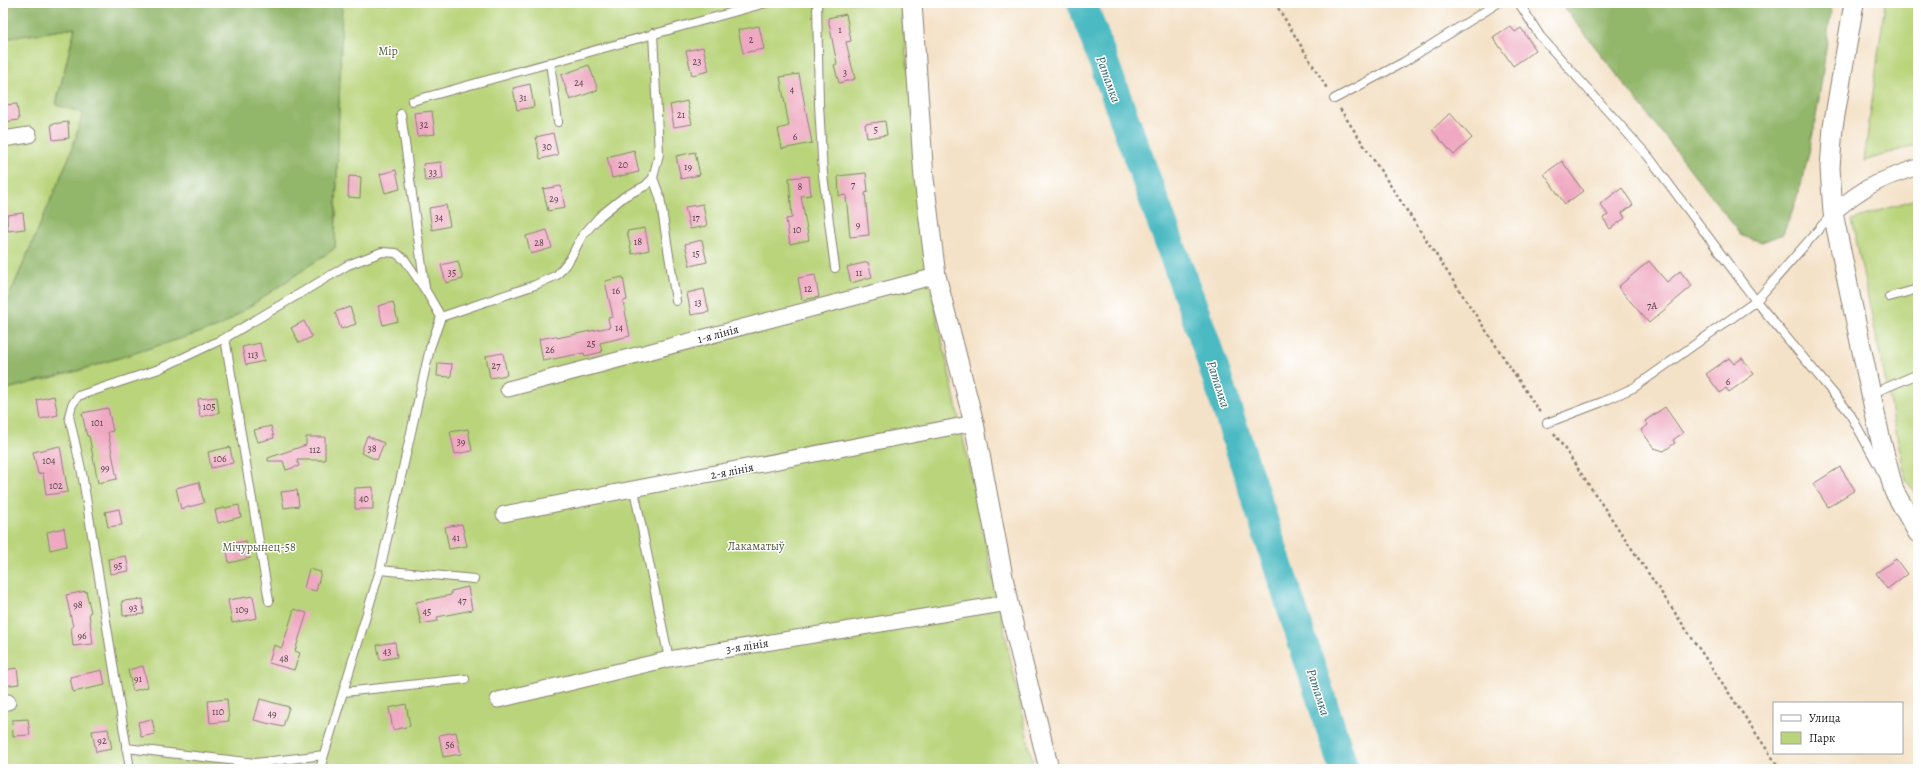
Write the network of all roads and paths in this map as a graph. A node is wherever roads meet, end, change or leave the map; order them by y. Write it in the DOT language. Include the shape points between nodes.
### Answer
graph roads {
  1 [pos="766,3"];
  2 [pos="817,3"];
  3 [pos="912,3"];
  4 [pos="1275,3"];
  5 [pos="1498,3"];
  6 [pos="1519,3"];
  7 [pos="1854,3"];
  8 [pos="653,33"];
  9 [pos="550,62"];
  10 [pos="1334,99"];
  11 [pos="412,101"];
  12 [pos="401,114"];
  13 [pos="558,122"];
  14 [pos="29,135"];
  15 [pos="3,139"];
  16 [pos="1918,167"];
  17 [pos="653,178"];
  18 [pos="1833,213"];
  19 [pos="836,268"];
  20 [pos="932,278"];
  21 [pos="1918,289"];
  22 [pos="426,290"];
  23 [pos="1888,296"];
  24 [pos="676,301"];
  25 [pos="1756,301"];
  26 [pos="440,317"];
  27 [pos="225,338"];
  28 [pos="1918,374"];
  29 [pos="508,389"];
  30 [pos="1871,394"];
  31 [pos="1547,423"];
  32 [pos="967,425"];
  33 [pos="634,490"];
  34 [pos="1894,491"];
  35 [pos="504,514"];
  36 [pos="1918,533"];
  37 [pos="380,570"];
  38 [pos="474,579"];
  39 [pos="269,600"];
  40 [pos="1003,604"];
  41 [pos="670,659"];
  42 [pos="465,679"];
  43 [pos="344,692"];
  44 [pos="498,700"];
  45 [pos="126,748"];
  46 [pos="324,755"];
  47 [pos="130,769"];
  48 [pos="320,769"];
  49 [pos="1049,769"];
  50 [pos="1780,769"];
  1 -- 8 [label="lane"];
  2 -- 19 [label="lane" via="823,175"];
  3 -- 20 [label="street"];
  4 -- 10 [label="path"];
  5 -- 10 [label="lane" via="1404,62"];
  6 -- 25 [label="lane" via="1540,36 1648,156"];
  7 -- 18 [label="street" via="1833,127 1830,168"];
  8 -- 9 [label="lane"];
  8 -- 17 [label="lane" via="659,154"];
  9 -- 11 [label="lane"];
  9 -- 13 [label="lane"];
  10 -- 31 [label="path"];
  12 -- 22 [label="lane"];
  14 -- 15 [label="street"];
  16 -- 18 [label="street" via="1885,177 1856,193"];
  17 -- 24 [label="lane" via="660,197"];
  17 -- 26 [label="lane" via="600,216 582,236 558,275 534,286"];
  18 -- 25 [label="lane"];
  18 -- 30 [label="street"];
  20 -- 29 [label="street, 1-я лінія"];
  20 -- 32 [label="street"];
  21 -- 23 [label="lane"];
  22 -- 26 [label="lane"];
  22 -- 27 [label="lane" via="405,260 396,253 382,252 348,265"];
  25 -- 31 [label="lane" via="1635,387"];
  25 -- 34 [label="lane" via="1848,412"];
  26 -- 37 [label="lane" via="430,348"];
  27 -- 39 [label="lane"];
  27 -- 45 [label="lane" via="159,369 78,396 69,416 82,473"];
  28 -- 30 [label="lane"];
  30 -- 34 [label="street"];
  31 -- 50 [label="path"];
  32 -- 33 [label="street, 2-я лінія"];
  32 -- 40 [label="street"];
  33 -- 35 [label="street, 2-я лінія"];
  33 -- 41 [label="lane"];
  34 -- 36 [label="street"];
  37 -- 38 [label="lane"];
  37 -- 43 [label="lane"];
  40 -- 41 [label="street, 3-я лінія"];
  40 -- 49 [label="street"];
  41 -- 44 [label="street, 3-я лінія"];
  42 -- 43 [label="lane"];
  43 -- 46 [label="lane"];
  45 -- 46 [label="lane" via="255,763"];
  45 -- 47 [label="lane"];
  46 -- 48 [label="lane"];
}
